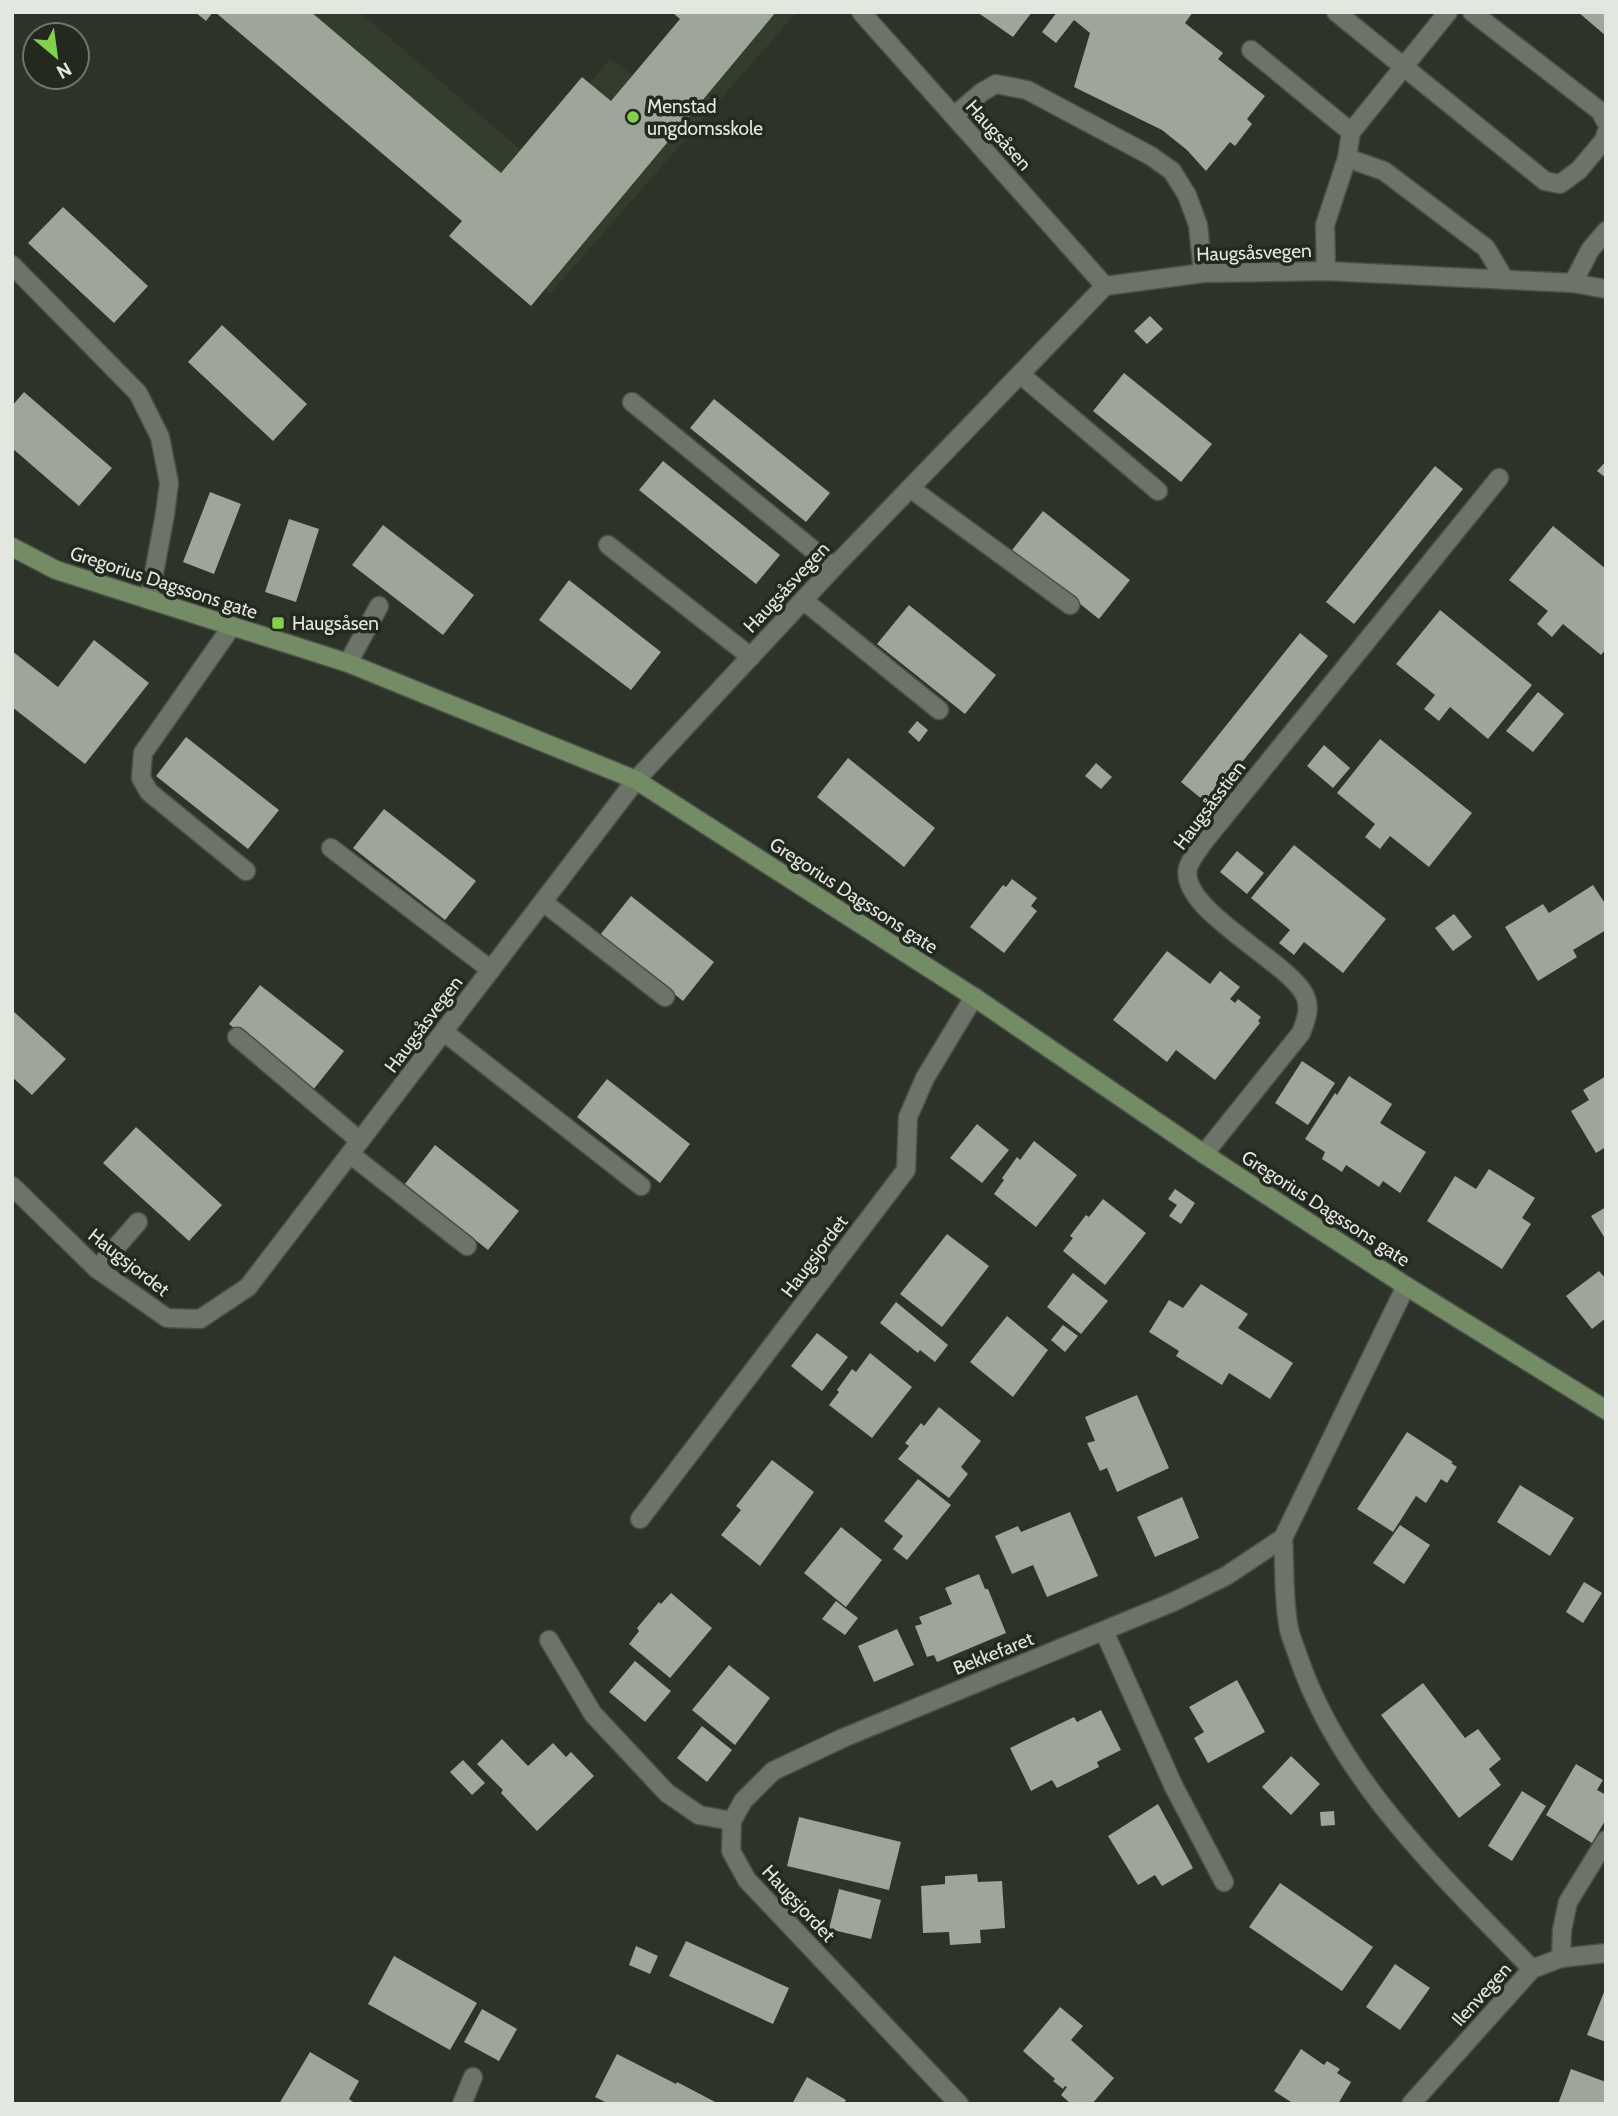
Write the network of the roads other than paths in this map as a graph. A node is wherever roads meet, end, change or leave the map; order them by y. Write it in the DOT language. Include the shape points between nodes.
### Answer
graph roads {
  1 [pos="861,12"];
  2 [pos="1336,12"];
  3 [pos="1448,12"];
  4 [pos="1472,12"];
  5 [pos="1251,50"];
  6 [pos="1403,67"];
  7 [pos="954,116"];
  8 [pos="1606,122"];
  9 [pos="1352,132"];
  10 [pos="1606,133"];
  11 [pos="1347,158"];
  12 [pos="1606,231"];
  13 [pos="12,265"];
  14 [pos="1326,271"];
  15 [pos="1203,273"];
  16 [pos="1505,280"];
  17 [pos="1573,283"];
  18 [pos="1105,286"];
  19 [pos="1606,289"];
  20 [pos="1020,374"];
  21 [pos="632,401"];
  22 [pos="1499,478"];
  23 [pos="910,488"];
  24 [pos="1158,491"];
  25 [pos="608,545"];
  26 [pos="12,547"];
  27 [pos="834,567"];
  28 [pos="149,600"];
  29 [pos="803,600"];
  30 [pos="379,606"];
  31 [pos="1070,606"];
  32 [pos="232,626"];
  33 [pos="751,657"];
  34 [pos="348,663"];
  35 [pos="939,710"];
  36 [pos="636,780"];
  37 [pos="331,848"];
  38 [pos="246,871"];
  39 [pos="543,902"];
  40 [pos="491,970"];
  41 [pos="665,997"];
  42 [pos="974,997"];
  43 [pos="444,1032"];
  44 [pos="237,1037"];
  45 [pos="355,1147"];
  46 [pos="1204,1154"];
  47 [pos="12,1186"];
  48 [pos="641,1186"];
  49 [pos="138,1222"];
  50 [pos="467,1246"];
  51 [pos="97,1269"];
  52 [pos="1406,1286"];
  53 [pos="200,1320"];
  54 [pos="1606,1410"];
  55 [pos="640,1519"];
  56 [pos="1283,1538"];
  57 [pos="1104,1630"];
  58 [pos="549,1640"];
  59 [pos="732,1821"];
  60 [pos="1606,1840"];
  61 [pos="1224,1882"];
  62 [pos="1606,1953"];
  63 [pos="1560,1958"];
  64 [pos="1532,1969"];
  65 [pos="473,2077"];
  66 [pos="462,2104"];
  67 [pos="959,2104"];
  68 [pos="1410,2104"];
  1 -- 7 [label="street, Haugsåsen"];
  2 -- 6 [label="street"];
  3 -- 6 [label="street"];
  4 -- 8 [label="street" via="1600,111"];
  5 -- 9 [label="street"];
  6 -- 9 [label="street"];
  6 -- 10 [label="street" via="1545,181 1560,184 1579,170"];
  7 -- 15 [label="street" via="996,84 1027,90 1151,156 1172,171 1187,195 1198,225"];
  7 -- 18 [label="street, Haugsåsen"];
  9 -- 11 [label="street"];
  11 -- 14 [label="street" via="1325,225"];
  11 -- 16 [label="street" via="1384,171 1486,247"];
  12 -- 17 [label="street"];
  13 -- 28 [label="street" via="138,393 160,437 169,483"];
  14 -- 15 [label="street, Haugsåsvegen"];
  14 -- 16 [label="street, Haugsåsvegen"];
  15 -- 18 [label="street, Haugsåsvegen"];
  16 -- 17 [label="street, Haugsåsvegen"];
  17 -- 19 [label="street, Haugsåsvegen"];
  18 -- 20 [label="street, Haugsåsvegen"];
  20 -- 23 [label="street, Haugsåsvegen"];
  20 -- 24 [label="street"];
  21 -- 27 [label="street"];
  22 -- 46 [label="street, Haugsåsstien" via="1202,844 1188,869 1191,889 1202,905 1285,973 1304,992 1309,1011 1301,1033"];
  23 -- 27 [label="street, Haugsåsvegen"];
  23 -- 31 [label="street"];
  25 -- 33 [label="street"];
  26 -- 28 [label="street, Gregorius Dagssons gate" via="56,570"];
  27 -- 29 [label="street, Haugsåsvegen"];
  28 -- 32 [label="street, Gregorius Dagssons gate"];
  29 -- 33 [label="street, Haugsåsvegen"];
  29 -- 35 [label="street"];
  30 -- 34 [label="street"];
  32 -- 34 [label="street, Gregorius Dagssons gate"];
  32 -- 38 [label="street" via="143,753 141,778 149,792"];
  33 -- 36 [label="street, Haugsåsvegen"];
  34 -- 36 [label="street, Gregorius Dagssons gate"];
  36 -- 39 [label="street, Haugsåsvegen"];
  36 -- 42 [label="street, Gregorius Dagssons gate"];
  37 -- 40 [label="street"];
  39 -- 40 [label="street, Haugsåsvegen"];
  39 -- 41 [label="street"];
  40 -- 43 [label="street, Haugsåsvegen"];
  42 -- 46 [label="street, Gregorius Dagssons gate"];
  42 -- 55 [label="street, Haugsjordet" via="925,1078 908,1117 906,1170"];
  43 -- 45 [label="street, Haugsåsvegen"];
  43 -- 48 [label="street"];
  44 -- 45 [label="street"];
  45 -- 50 [label="street"];
  45 -- 53 [label="street, Haugsåsvegen" via="248,1287"];
  46 -- 52 [label="street, Gregorius Dagssons gate"];
  47 -- 51 [label="street, Haugsjordet"];
  49 -- 51 [label="street"];
  51 -- 53 [label="street, Haugsjordet" via="167,1318"];
  52 -- 54 [label="street, Gregorius Dagssons gate"];
  52 -- 56 [label="street"];
  56 -- 57 [label="street, Bekkefaret" via="1226,1576"];
  56 -- 64 [label="street" via="1289,1628 1309,1686 1329,1725 1362,1778 1412,1842"];
  57 -- 59 [label="street, Bekkefaret" via="773,1771 743,1801"];
  57 -- 61 [label="street" via="1174,1787"];
  58 -- 59 [label="street" via="593,1714 667,1793 699,1815"];
  59 -- 67 [label="street, Haugsjordet" via="731,1851 747,1880"];
  60 -- 63 [label="street" via="1568,1902"];
  62 -- 63 [label="street, Ilenvegen"];
  63 -- 64 [label="street, Ilenvegen"];
  64 -- 68 [label="street, Ilenvegen"];
  65 -- 66 [label="street"];
}
